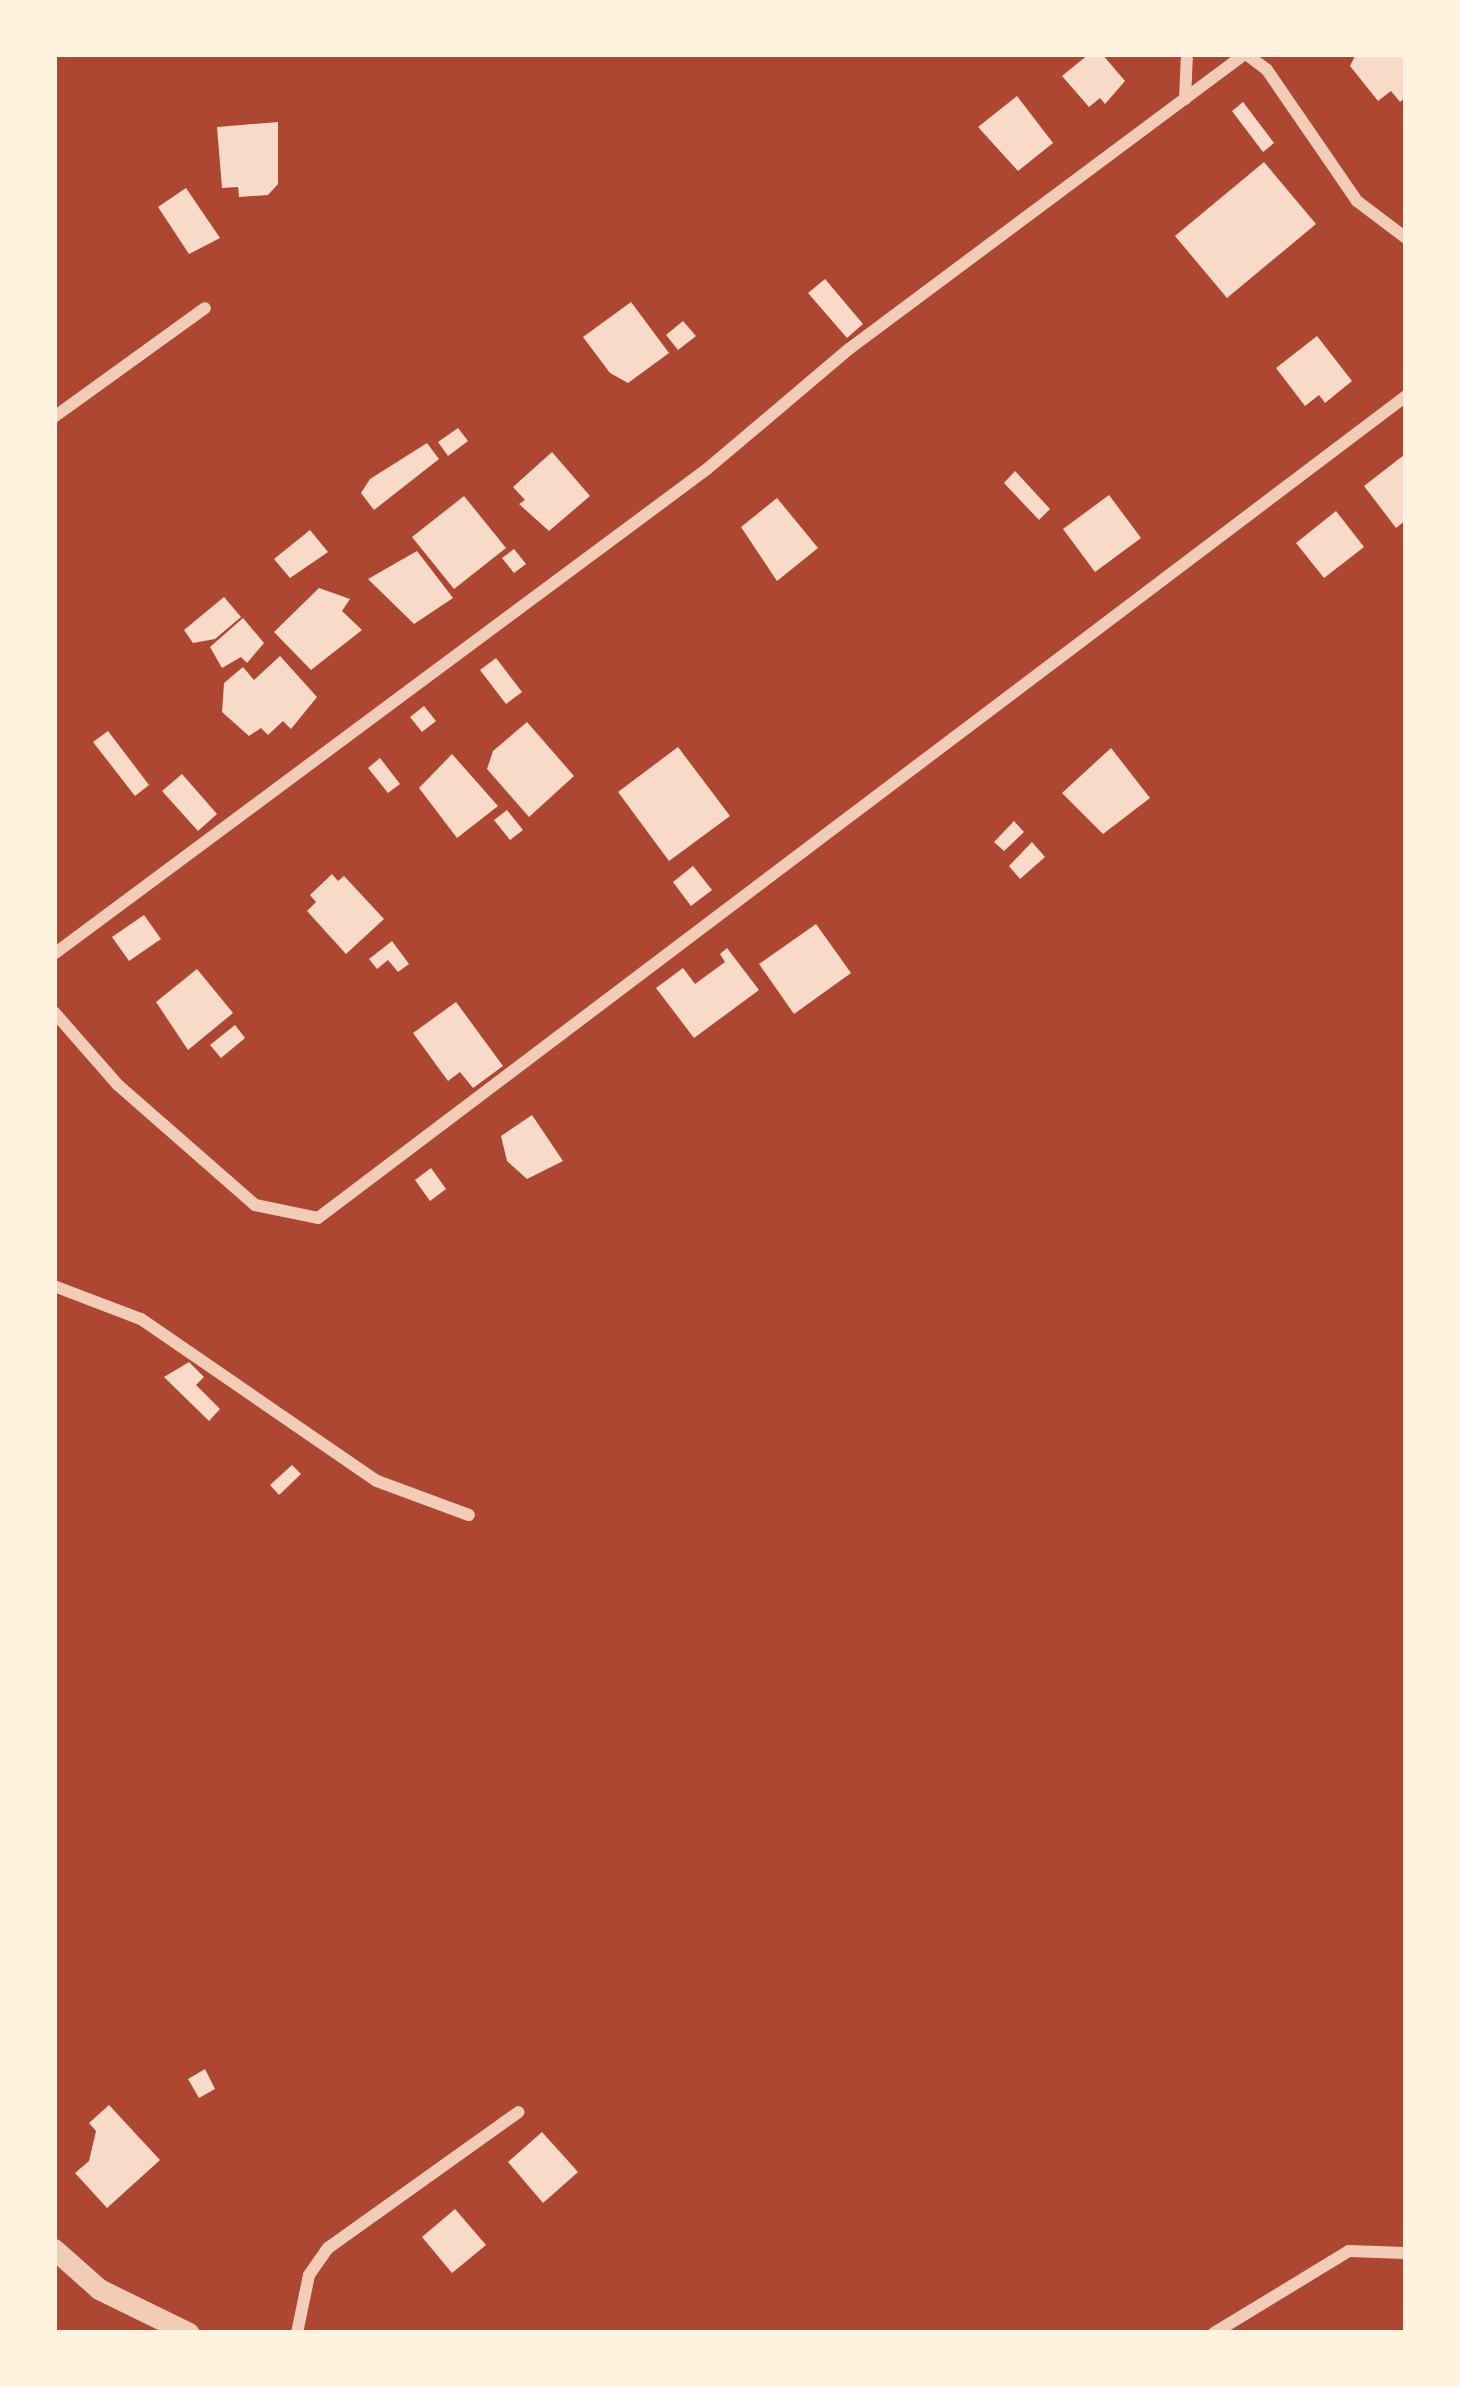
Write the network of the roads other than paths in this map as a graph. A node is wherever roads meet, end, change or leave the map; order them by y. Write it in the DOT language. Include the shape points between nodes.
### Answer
graph roads {
  1 [pos="1187,54"];
  2 [pos="1245,54"];
  3 [pos="1184,100"];
  4 [pos="1406,238"];
  5 [pos="205,308"];
  6 [pos="1406,396"];
  7 [pos="54,417"];
  8 [pos="54,954"];
  9 [pos="54,1012"];
  10 [pos="54,1286"];
  11 [pos="469,1515"];
  12 [pos="519,2112"];
  13 [pos="54,2249"];
  14 [pos="1406,2253"];
  15 [pos="189,2333"];
  16 [pos="297,2333"];
  17 [pos="1214,2333"];
  1 -- 3 [label="street"];
  2 -- 3 [label="street"];
  2 -- 4 [label="street" via="1267,70 1357,201"];
  3 -- 8 [label="street" via="849,349 707,469"];
  5 -- 7 [label="street"];
  6 -- 9 [label="street" via="318,1218 255,1205 118,1085"];
  10 -- 11 [label="street" via="141,1319 377,1481"];
  12 -- 16 [label="street" via="328,2248 309,2275"];
  13 -- 15 [label="street" via="115,2298"];
  14 -- 17 [label="street" via="1349,2251"];
}
